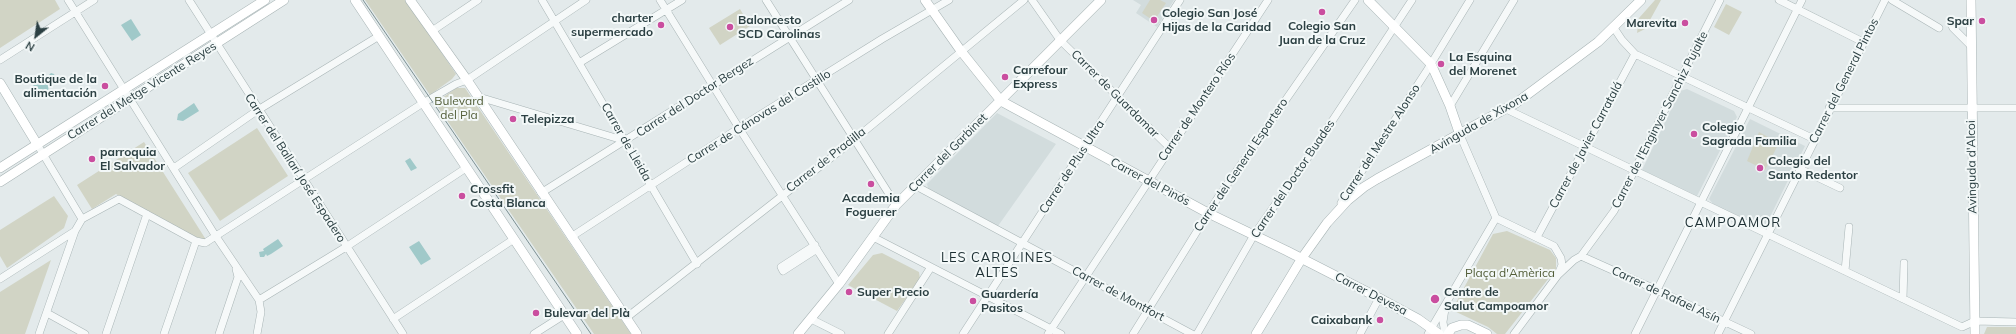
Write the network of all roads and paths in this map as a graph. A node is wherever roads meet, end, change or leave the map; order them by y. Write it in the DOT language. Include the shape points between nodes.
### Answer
graph roads {
  1 [pos="68,0"];
  2 [pos="94,0"];
  3 [pos="189,0"];
  4 [pos="265,0"];
  5 [pos="284,0"];
  6 [pos="355,0"];
  7 [pos="410,0"];
  8 [pos="478,0"];
  9 [pos="542,0"];
  10 [pos="586,0"];
  11 [pos="660,0"];
  12 [pos="682,0"];
  13 [pos="766,0"];
  14 [pos="848,0"];
  15 [pos="925,0"];
  16 [pos="949,0"];
  17 [pos="1024,0"];
  18 [pos="1032,0"];
  19 [pos="1100,0"];
  20 [pos="1180,0"];
  21 [pos="1268,0"];
  22 [pos="1355,0"];
  23 [pos="1368,0"];
  24 [pos="1412,0"];
  25 [pos="1470,0"];
  26 [pos="1514,0"];
  27 [pos="1641,0"];
  28 [pos="1720,0"];
  29 [pos="1779,0"];
  30 [pos="1802,0"];
  31 [pos="1885,0"];
  32 [pos="1892,0"];
  33 [pos="1970,0"];
  34 [pos="1797,9"];
  35 [pos="666,10"];
  36 [pos="932,10"];
  37 [pos="75,12"];
  38 [pos="554,21"];
  39 [pos="1951,24"];
  40 [pos="1395,28"];
  41 [pos="1614,28"];
  42 [pos="1939,28"];
  43 [pos="432,31"];
  44 [pos="210,35"];
  45 [pos="379,36"];
  46 [pos="789,38"];
  47 [pos="1060,40"];
  48 [pos="1863,42"];
  49 [pos="216,44"];
  50 [pos="1971,46"];
  51 [pos="961,51"];
  52 [pos="1635,54"];
  53 [pos="0,60"];
  54 [pos="579,63"];
  55 [pos="1431,64"];
  56 [pos="1682,76"];
  57 [pos="467,80"];
  58 [pos="816,81"];
  59 [pos="0,83"];
  60 [pos="712,85"];
  61 [pos="123,90"];
  62 [pos="478,97"];
  63 [pos="1118,97"];
  64 [pos="129,100"];
  65 [pos="1001,101"];
  66 [pos="423,103"];
  67 [pos="1450,106"];
  68 [pos="1748,108"];
  69 [pos="1829,108"];
  70 [pos="2016,108"];
  71 [pos="1506,109"];
  72 [pos="1971,109"];
  73 [pos="258,110"];
  74 [pos="739,128"];
  75 [pos="1460,135"];
  76 [pos="855,139"];
  77 [pos="1814,140"];
  78 [pos="626,141"];
  79 [pos="37,144"];
  80 [pos="1585,146"];
  81 [pos="1084,147"];
  82 [pos="1170,148"];
  83 [pos="43,154"];
  84 [pos="0,168"];
  85 [pos="174,168"];
  86 [pos="466,168"];
  87 [pos="1800,169"];
  88 [pos="1635,171"];
  89 [pos="304,179"];
  90 [pos="1147,181"];
  91 [pos="0,182"];
  92 [pos="650,186"];
  93 [pos="916,186"];
  94 [pos="1364,187"];
  95 [pos="1840,188"];
  96 [pos="541,193"];
  97 [pos="782,194"];
  98 [pos="1702,203"];
  99 [pos="896,205"];
  100 [pos="1208,213"];
  101 [pos="147,214"];
  102 [pos="1496,218"];
  103 [pos="82,219"];
  104 [pos="1327,223"];
  105 [pos="1849,227"];
  106 [pos="75,231"];
  107 [pos="215,235"];
  108 [pos="1254,235"];
  109 [pos="1769,235"];
  110 [pos="571,237"];
  111 [pos="873,237"];
  112 [pos="1537,237"];
  113 [pos="514,239"];
  114 [pos="196,241"];
  115 [pos="1022,242"];
  116 [pos="346,247"];
  117 [pos="1581,256"];
  118 [pos="1302,258"];
  119 [pos="1904,263"];
  120 [pos="697,264"];
  121 [pos="235,265"];
  122 [pos="931,267"];
  123 [pos="1845,271"];
  124 [pos="1558,275"];
  125 [pos="1,277"];
  126 [pos="1086,277"];
  127 [pos="839,284"];
  128 [pos="1657,290"];
  129 [pos="988,296"];
  130 [pos="1379,298"];
  131 [pos="1903,299"];
  132 [pos="259,300"];
  133 [pos="1448,300"];
  134 [pos="1148,309"];
  135 [pos="47,313"];
  136 [pos="564,315"];
  137 [pos="626,318"];
  138 [pos="811,319"];
  139 [pos="394,320"];
  140 [pos="1975,321"];
  141 [pos="1724,322"];
  142 [pos="2016,322"];
  143 [pos="1049,331"];
  144 [pos="1430,331"];
  145 [pos="1445,333"];
  146 [pos="39,334"];
  147 [pos="85,334"];
  148 [pos="106,334"];
  149 [pos="164,334"];
  150 [pos="218,334"];
  151 [pos="257,334"];
  152 [pos="403,334"];
  153 [pos="534,334"];
  154 [pos="577,334"];
  155 [pos="637,334"];
  156 [pos="798,334"];
  157 [pos="842,334"];
  158 [pos="888,334"];
  159 [pos="963,334"];
  160 [pos="1061,334"];
  161 [pos="1133,334"];
  162 [pos="1192,334"];
  163 [pos="1197,334"];
  164 [pos="1256,334"];
  165 [pos="1360,334"];
  166 [pos="1487,334"];
  167 [pos="1514,334"];
  168 [pos="1635,334"];
  169 [pos="1718,334"];
  170 [pos="1751,334"];
  171 [pos="1975,334"];
  1 -- 37 [label="street"];
  2 -- 37 [label="street"];
  3 -- 44 [label="street, Carrer del Ballarí José Espadero"];
  4 -- 44 [label="street, Carrer del Metge Vicente Reyes"];
  5 -- 49 [label="street, Carrer del Metge Vicente Reyes"];
  6 -- 45 [label="street"];
  7 -- 43 [label="street"];
  8 -- 43 [label="street"];
  9 -- 38 [label="street, Carrer de Lleida"];
  10 -- 38 [label="street"];
  11 -- 35 [label="street"];
  12 -- 35 [label="street"];
  13 -- 46 [label="street"];
  14 -- 46 [label="street, Carrer del Doctor Bergez"];
  15 -- 36 [label="street"];
  16 -- 36 [label="street, Carrer de Cánovas del Castillo"];
  17 -- 51 [label="street, Carrer de Pradilla"];
  18 -- 47 [label="street, Carrer de Guardamar"];
  19 -- 47 [label="street, Carrer del Garbinet"];
  20 -- 63 [label="street, Carrer de Plus Ultra"];
  21 -- 82 [label="street, Carrer de Montero Ríos"];
  22 -- 100 [label="street, Carrer del General Espartero"];
  23 -- 40 [label="street"];
  24 -- 40 [label="street, Carrer del Doctor Buades"];
  25 -- 55 [label="street, Carrer del Mestre Alonso"];
  26 -- 67 [label="street"];
  27 -- 41 [label="street, Avinguda de Xixona"];
  28 -- 56 [label="street, Carrer de l'Enginyer Sanchiz Pujalte"];
  29 -- 34 [label="street"];
  30 -- 34 [label="street"];
  31 -- 48 [label="street, Carrer del General Pintos"];
  32 -- 42 [label="street"];
  33 -- 50 [label="street, Avinguda d'Alcoi"];
  34 -- 48 [label="street"];
  34 -- 68 [label="street"];
  35 -- 54 [label="street"];
  35 -- 60 [label="street"];
  36 -- 51 [label="street"];
  36 -- 58 [label="street, Carrer de Cánovas del Castillo"];
  37 -- 53 [label="street"];
  37 -- 61 [label="street"];
  38 -- 54 [label="street, Carrer de Lleida"];
  38 -- 57 [label="street"];
  39 -- 50 [label="street"];
  40 -- 55 [label="street"];
  40 -- 108 [label="street, Carrer del Doctor Buades"];
  41 -- 52 [label="street"];
  41 -- 71 [label="street, Avinguda de Xixona" via="1566,67"];
  43 -- 57 [label="street"];
  44 -- 49 [label="street, Carrer del Ballarí José Espadero"];
  44 -- 61 [label="street, Carrer del Metge Vicente Reyes"];
  45 -- 66 [label="street"];
  45 -- 73 [label="street"];
  46 -- 58 [label="street"];
  46 -- 60 [label="street, Carrer del Doctor Bergez"];
  47 -- 63 [label="street, Carrer de Guardamar"];
  47 -- 65 [label="street, Carrer del Garbinet"];
  48 -- 69 [label="street, Carrer del General Pintos"];
  49 -- 64 [label="street, Carrer del Metge Vicente Reyes"];
  49 -- 73 [label="street, Carrer del Ballarí José Espadero"];
  50 -- 72 [label="street, Avinguda d'Alcoi"];
  51 -- 65 [label="street"];
  51 -- 76 [label="street, Carrer de Pradilla"];
  52 -- 56 [label="street"];
  52 -- 80 [label="street, Carrer de Javier Carratalá"];
  54 -- 78 [label="street, Carrer de Lleida"];
  55 -- 67 [label="street"];
  55 -- 104 [label="street, Carrer del Mestre Alonso"];
  56 -- 68 [label="street"];
  56 -- 88 [label="street, Carrer de l'Enginyer Sanchiz Pujalte"];
  57 -- 62 [label="street"];
  57 -- 66 [label="street"];
  58 -- 74 [label="street, Carrer de Cánovas del Castillo"];
  58 -- 76 [label="street"];
  59 -- 79 [label="street"];
  60 -- 74 [label="street"];
  60 -- 78 [label="street, Carrer del Doctor Bergez"];
  61 -- 64 [label="street"];
  61 -- 79 [label="street, Carrer del Metge Vicente Reyes"];
  62 -- 78 [label="street"];
  62 -- 96 [label="street"];
  63 -- 81 [label="street, Carrer de Plus Ultra"];
  63 -- 82 [label="street, Carrer de Guardamar"];
  64 -- 83 [label="street, Carrer del Metge Vicente Reyes"];
  64 -- 85 [label="street"];
  65 -- 81 [label="street, Carrer del Pinós"];
  65 -- 93 [label="street, Carrer del Garbinet"];
  66 -- 86 [label="street"];
  66 -- 89 [label="street"];
  67 -- 75 [label="street"];
  68 -- 77 [label="street"];
  68 -- 98 [label="street"];
  69 -- 72 [label="street"];
  69 -- 77 [label="street, Carrer del General Pintos"];
  70 -- 72 [label="street"];
  71 -- 75 [label="street, Avinguda de Xixona"];
  71 -- 80 [label="street"];
  72 -- 140 [label="street, Avinguda d'Alcoi"];
  73 -- 85 [label="street"];
  73 -- 89 [label="street, Carrer del Ballarí José Espadero"];
  74 -- 92 [label="street, Carrer de Cánovas del Castillo"];
  74 -- 97 [label="street"];
  75 -- 94 [label="street, Avinguda de Xixona"];
  75 -- 102 [label="street"];
  76 -- 97 [label="street, Carrer de Pradilla"];
  76 -- 99 [label="street"];
  77 -- 87 [label="street, Carrer del General Pintos"];
  78 -- 92 [label="street, Carrer de Lleida"];
  78 -- 96 [label="street, Carrer del Doctor Bergez"];
  79 -- 83 [label="street"];
  79 -- 84 [label="street, Carrer del Metge Vicente Reyes"];
  80 -- 88 [label="street"];
  80 -- 112 [label="street, Carrer de Javier Carratalá"];
  81 -- 90 [label="street, Carrer del Pinós"];
  81 -- 115 [label="street, Carrer de Plus Ultra"];
  82 -- 90 [label="street, Carrer de Montero Ríos"];
  83 -- 91 [label="street, Carrer del Metge Vicente Reyes"];
  83 -- 103 [label="street"];
  85 -- 107 [label="street"];
  86 -- 113 [label="street"];
  86 -- 116 [label="street"];
  87 -- 95 [label="street"];
  87 -- 109 [label="street, Carrer del General Pintos"];
  88 -- 98 [label="street"];
  88 -- 117 [label="street, Carrer de l'Enginyer Sanchiz Pujalte" via="1614,211"];
  89 -- 107 [label="street"];
  89 -- 116 [label="street, Carrer del Ballarí José Espadero"];
  90 -- 100 [label="street, Carrer del Pinós"];
  90 -- 126 [label="street, Carrer de Montero Ríos"];
  92 -- 110 [label="street, Carrer de Cánovas del Castillo"];
  92 -- 120 [label="street, Carrer de Lleida"];
  93 -- 99 [label="street, Carrer del Garbinet"];
  93 -- 115 [label="street, Carrer de Montfort"];
  94 -- 104 [label="street, Carrer del Mestre Alonso"];
  96 -- 110 [label="street"];
  97 -- 120 [label="street, Carrer de Pradilla"];
  97 -- 127 [label="street"];
  98 -- 109 [label="street"];
  98 -- 128 [label="street"];
  99 -- 111 [label="street, Carrer del Garbinet"];
  100 -- 108 [label="street, Carrer del Pinós"];
  100 -- 134 [label="street, Carrer del General Espartero"];
  101 -- 103 [label="street" via="119,199"];
  101 -- 114 [label="street"];
  101 -- 148 [label="street"];
  102 -- 112 [label="street"];
  102 -- 133 [label="street"];
  103 -- 106 [label="street"];
  104 -- 118 [label="street, Carrer del Mestre Alonso"];
  105 -- 123 [label="street"];
  106 -- 125 [label="street"];
  106 -- 135 [label="street"];
  107 -- 114 [label="street" via="205,243"];
  107 -- 121 [label="street"];
  108 -- 118 [label="street, Carrer del Pinós"];
  108 -- 163 [label="street, Carrer del Doctor Buades"];
  109 -- 123 [label="street"];
  109 -- 141 [label="street, Carrer del General Pintos"];
  110 -- 137 [label="street"];
  111 -- 122 [label="street"];
  111 -- 127 [label="street, Carrer del Garbinet"];
  112 -- 124 [label="street" via="1560,252 1562,265"];
  113 -- 136 [label="street"];
  113 -- 139 [label="street"];
  114 -- 149 [label="street"];
  115 -- 126 [label="street, Carrer de Montfort"];
  115 -- 129 [label="street, Carrer de Plus Ultra"];
  116 -- 132 [label="street"];
  116 -- 139 [label="street, Carrer del Ballarí José Espadero"];
  117 -- 124 [label="street"];
  117 -- 128 [label="street, Carrer de Rafael Asín"];
  118 -- 130 [label="street, Carrer Devesa"];
  118 -- 164 [label="street, Carrer del Mestre Alonso"];
  119 -- 131 [label="street"];
  120 -- 137 [label="street, Carrer de Pradilla"];
  121 -- 132 [label="street"];
  121 -- 150 [label="street" via="238,277"];
  122 -- 129 [label="street"];
  122 -- 158 [label="street"];
  123 -- 131 [label="street"];
  124 -- 167 [label="street"];
  126 -- 134 [label="street, Carrer de Montfort"];
  126 -- 143 [label="street, Carrer de Montero Ríos"];
  127 -- 138 [label="street, Carrer del Garbinet"];
  128 -- 141 [label="street, Carrer de Rafael Asín"];
  128 -- 168 [label="street"];
  129 -- 143 [label="street"];
  129 -- 159 [label="street, Carrer de Plus Ultra"];
  130 -- 144 [label="street, Carrer Devesa"];
  130 -- 165 [label="street"];
  131 -- 140 [label="street" via="1962,327"];
  132 -- 151 [label="street" via="261,312"];
  133 -- 144 [label="street"];
  133 -- 145 [label="street" via="1443,314"];
  134 -- 161 [label="street, Carrer del General Espartero"];
  134 -- 162 [label="street, Carrer de Montfort"];
  135 -- 146 [label="street"];
  135 -- 147 [label="street"];
  136 -- 153 [label="street"];
  136 -- 154 [label="street"];
  137 -- 155 [label="street"];
  138 -- 156 [label="street, Carrer del Garbinet"];
  138 -- 157 [label="street"];
  139 -- 152 [label="street, Carrer del Ballarí José Espadero"];
  140 -- 142 [label="street"];
  140 -- 171 [label="street, Avinguda d'Alcoi"];
  141 -- 169 [label="street, Carrer del General Pintos"];
  141 -- 170 [label="street, Carrer de Rafael Asín"];
  143 -- 160 [label="street"];
  144 -- 145 [label="street, Carrer Devesa"];
  145 -- 166 [label="street" via="1461,325 1468,325"];
}
